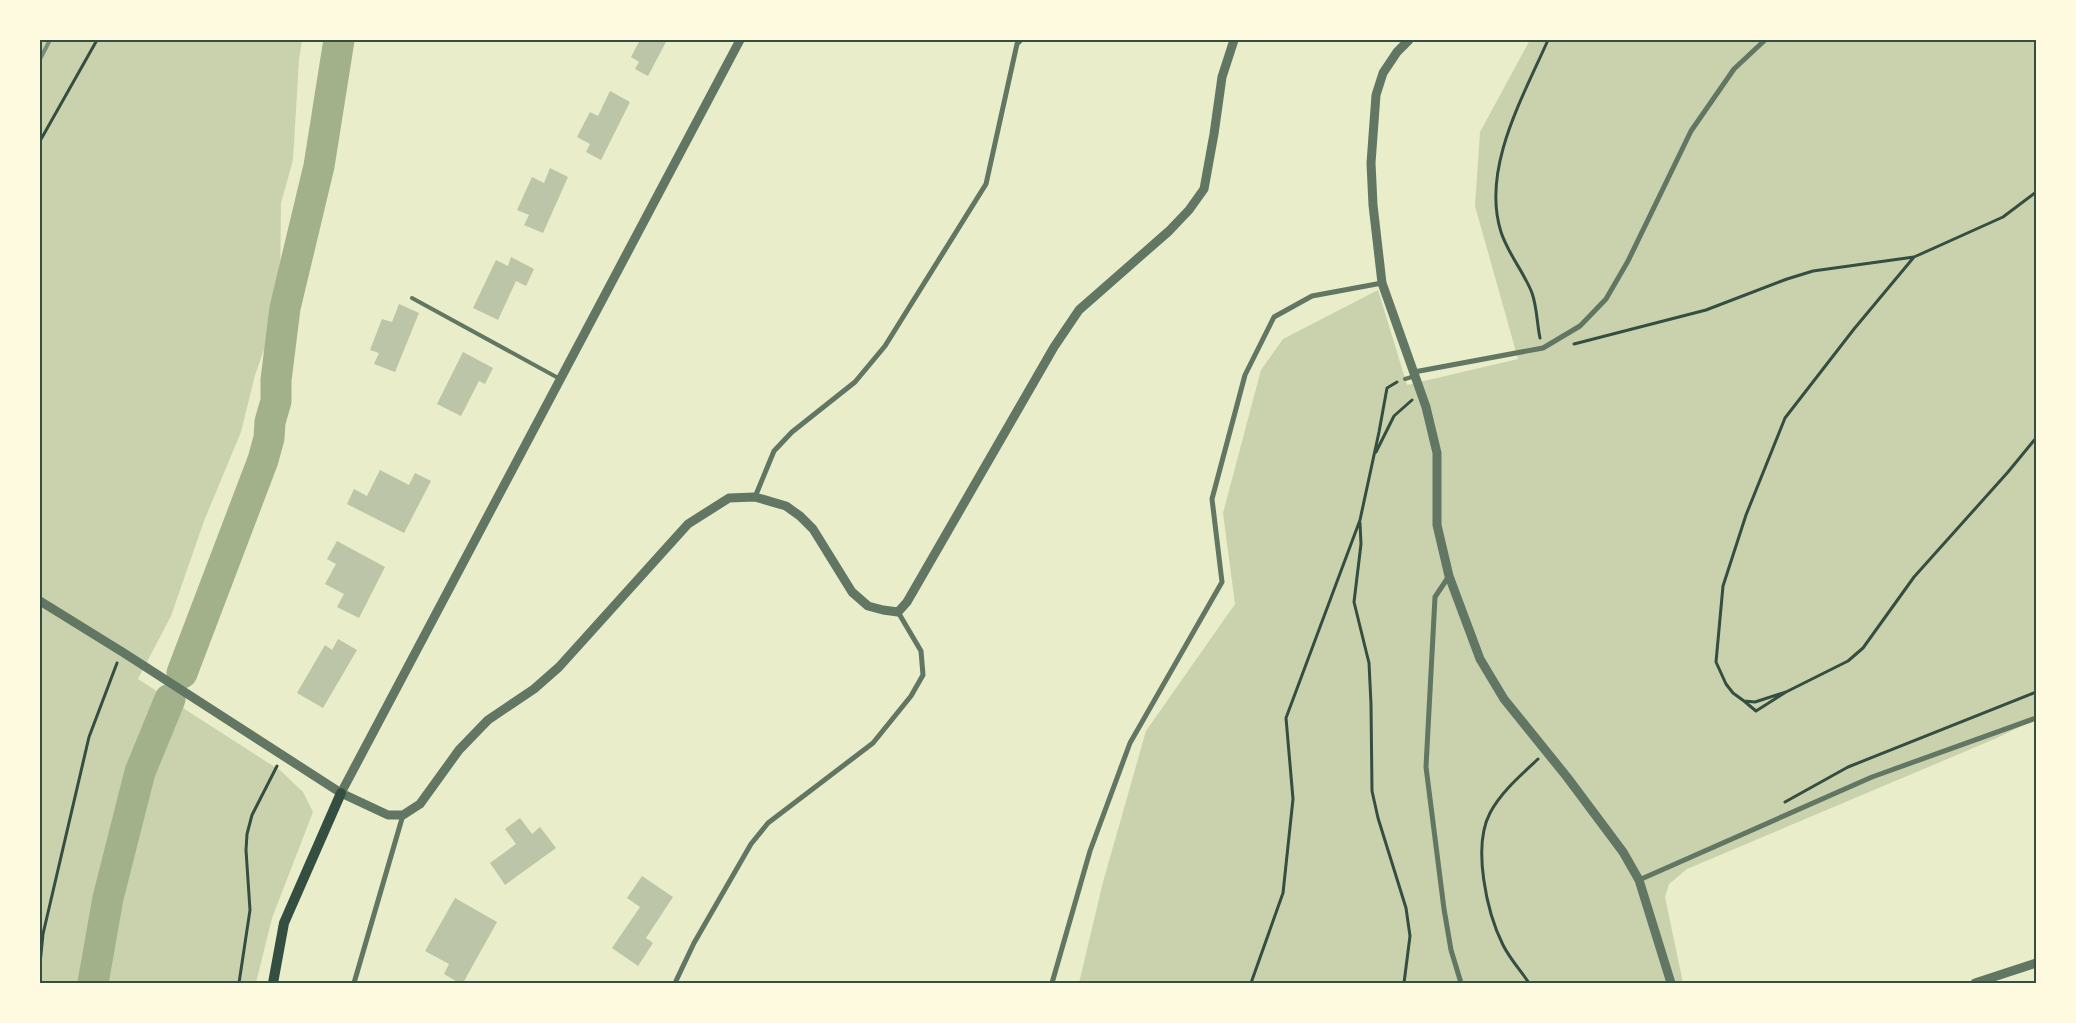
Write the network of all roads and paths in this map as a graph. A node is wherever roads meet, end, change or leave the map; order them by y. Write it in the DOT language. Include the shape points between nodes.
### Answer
graph roads {
  1 [pos="97,40"];
  2 [pos="740,40"];
  3 [pos="1020,40"];
  4 [pos="1234,40"];
  5 [pos="1410,40"];
  6 [pos="1548,40"];
  7 [pos="1765,40"];
  8 [pos="40,141"];
  9 [pos="2036,192"];
  10 [pos="1914,257"];
  11 [pos="1382,283"];
  12 [pos="412,298"];
  13 [pos="1569,344"];
  14 [pos="1541,349"];
  15 [pos="1415,374"];
  16 [pos="560,379"];
  17 [pos="1405,379"];
  18 [pos="1422,396"];
  19 [pos="2036,438"];
  20 [pos="1374,457"];
  21 [pos="755,497"];
  22 [pos="1360,520"];
  23 [pos="1449,576"];
  24 [pos="40,601"];
  25 [pos="898,612"];
  26 [pos="123,652"];
  27 [pos="1786,692"];
  28 [pos="2036,692"];
  29 [pos="1744,702"];
  30 [pos="2036,718"];
  31 [pos="1546,751"];
  32 [pos="282,756"];
  33 [pos="341,793"];
  34 [pos="1784,803"];
  35 [pos="403,815"];
  36 [pos="1639,880"];
  37 [pos="42,934"];
  38 [pos="2036,963"];
  39 [pos="40,964"];
  40 [pos="239,983"];
  41 [pos="273,983"];
  42 [pos="354,983"];
  43 [pos="675,983"];
  44 [pos="1052,983"];
  45 [pos="1251,983"];
  46 [pos="1404,983"];
  47 [pos="1461,983"];
  48 [pos="1529,983"];
  49 [pos="1671,983"];
  50 [pos="1975,983"];
  1 -- 8 [label="path"];
  2 -- 16 [label="street"];
  3 -- 21 [label="street" via="986,184 885,346 856,382 792,432 772,454"];
  4 -- 25 [label="street" via="1222,77 1204,189 1169,231 1079,310 1054,346 907,602"];
  5 -- 11 [label="street" via="1383,73 1373,118 1373,205"];
  6 -- 14 [label="path" via="1514,117 1498,165 1495,200 1501,232 1532,294"];
  7 -- 14 [label="street" via="1734,69 1691,131 1606,299 1580,326"];
  9 -- 10 [label="path" via="2003,217"];
  10 -- 13 [label="path" via="1813,271 1706,310"];
  10 -- 29 [label="path" via="1785,418 1746,515 1723,586 1716,662 1726,684"];
  11 -- 15 [label="street"];
  11 -- 44 [label="street" via="1312,296 1274,317 1245,375 1212,499 1222,582 1130,743 1090,852"];
  12 -- 16 [label="lane"];
  14 -- 15 [label="street"];
  15 -- 17 [label="lane"];
  15 -- 18 [label="street"];
  16 -- 33 [label="street"];
  17 -- 20 [label="path" via="1387,388"];
  18 -- 20 [label="path" via="1411,400 1394,416"];
  18 -- 23 [label="street" via="1437,453 1437,525"];
  19 -- 27 [label="path" via="1914,577 1863,648 1848,661"];
  20 -- 22 [label="path"];
  21 -- 25 [label="street" via="786,506 800,516 813,529 852,592 868,606"];
  21 -- 35 [label="street" via="729,498 688,524 559,667 534,689 488,720 459,750 420,804"];
  22 -- 45 [label="path" via="1286,718 1293,798 1282,893"];
  22 -- 46 [label="path" via="1361,544 1354,602 1369,663 1372,791 1406,908 1410,936"];
  23 -- 31 [label="street" via="1480,659 1504,699"];
  23 -- 47 [label="street" via="1435,597 1426,767 1444,909"];
  24 -- 26 [label="street"];
  25 -- 43 [label="street" via="921,651 923,675 915,689 873,742 768,823 751,844 694,943"];
  26 -- 32 [label="street"];
  26 -- 37 [label="path" via="89,737"];
  27 -- 29 [label="path" via="1755,702"];
  27 -- 29 [label="path" via="1756,710"];
  28 -- 34 [label="path" via="1848,766"];
  30 -- 36 [label="street" via="1872,777"];
  31 -- 36 [label="street" via="1623,852"];
  31 -- 48 [label="path" via="1503,795 1490,813 1483,835 1482,861 1494,924 1504,948"];
  32 -- 33 [label="street"];
  32 -- 40 [label="path" via="252,815 247,834 250,910"];
  33 -- 35 [label="street" via="388,815"];
  33 -- 41 [label="main road" via="284,922"];
  35 -- 42 [label="street"];
  36 -- 49 [label="street"];
  37 -- 39 [label="path"];
  38 -- 50 [label="street"];
}
